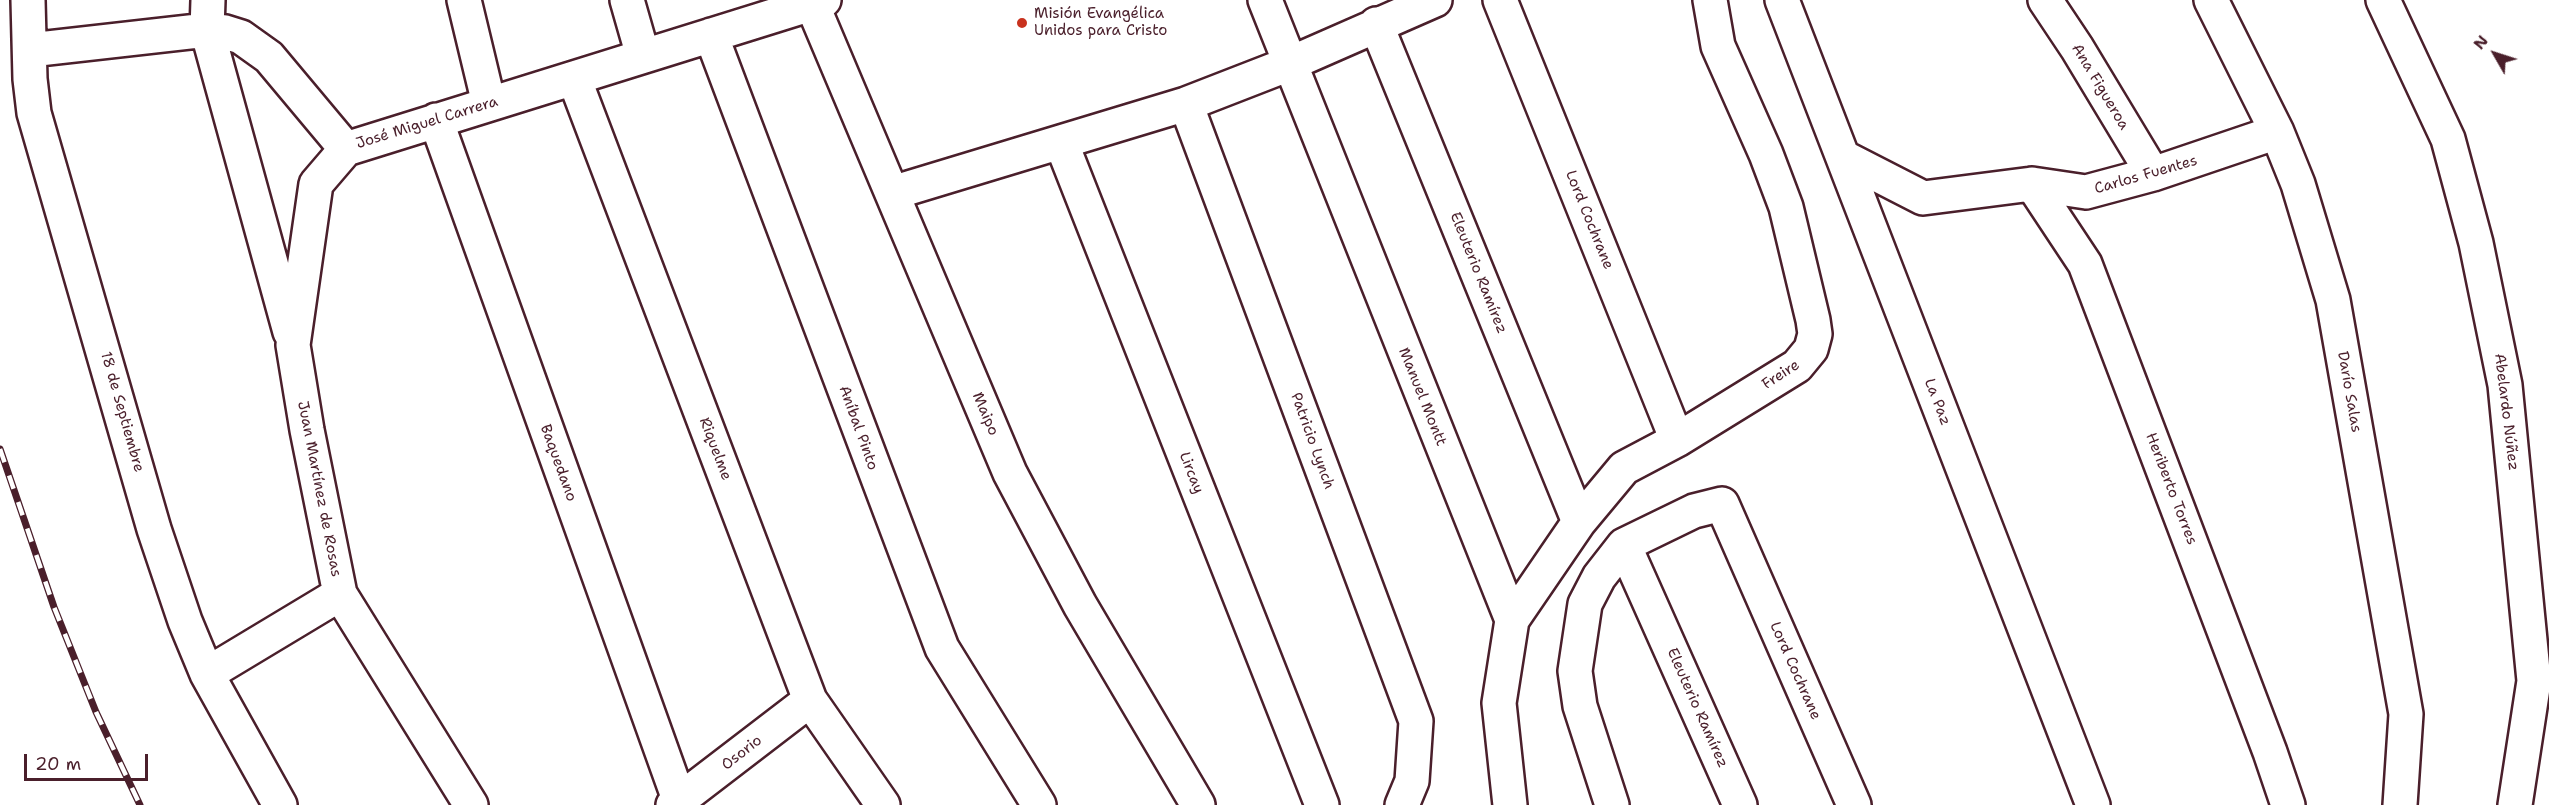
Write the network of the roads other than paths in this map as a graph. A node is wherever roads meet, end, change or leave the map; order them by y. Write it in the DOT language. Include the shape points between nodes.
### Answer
graph roads {
  1 [pos="28,0"];
  2 [pos="464,0"];
  3 [pos="627,0"];
  4 [pos="1265,0"];
  5 [pos="1435,0"];
  6 [pos="1500,0"];
  7 [pos="1710,0"];
  8 [pos="1782,0"];
  9 [pos="2045,0"];
  10 [pos="2211,0"];
  11 [pos="2383,0"];
  12 [pos="818,2"];
  13 [pos="767,8"];
  14 [pos="208,15"];
  15 [pos="1376,24"];
  16 [pos="711,35"];
  17 [pos="30,50"];
  18 [pos="643,56"];
  19 [pos="1288,64"];
  20 [pos="574,78"];
  21 [pos="489,104"];
  22 [pos="1186,104"];
  23 [pos="436,120"];
  24 [pos="2277,132"];
  25 [pos="1061,142"];
  26 [pos="346,148"];
  27 [pos="1843,157"];
  28 [pos="2153,174"];
  29 [pos="2032,184"];
  30 [pos="892,193"];
  31 [pos="293,345"];
  32 [pos="1677,440"];
  33 [pos="1579,522"];
  34 [pos="1624,545"];
  35 [pos="340,594"];
  36 [pos="1512,620"];
  37 [pos="207,674"];
  38 [pos="810,700"];
  39 [pos="1407,793"];
  40 [pos="677,804"];
  41 [pos="280,805"];
  42 [pos="471,805"];
  43 [pos="883,805"];
  44 [pos="1039,805"];
  45 [pos="1198,805"];
  46 [pos="1322,805"];
  47 [pos="1510,805"];
  48 [pos="1612,805"];
  49 [pos="1740,805"];
  50 [pos="1854,805"];
  51 [pos="2092,805"];
  52 [pos="2288,805"];
  53 [pos="2400,805"];
  54 [pos="2515,805"];
  1 -- 17 [label="street, 18 de Septiembre"];
  2 -- 21 [label="street"];
  3 -- 18 [label="street"];
  4 -- 19 [label="street, Manuel Montt"];
  5 -- 15 [label="street"];
  6 -- 32 [label="street, Lord Cochrane"];
  7 -- 32 [label="street, Freire" via="1718,46 1786,207 1815,334 1811,349 1797,366"];
  8 -- 27 [label="street, La Paz"];
  9 -- 28 [label="street, Ana Figueroa"];
  10 -- 24 [label="street, Darío Salas"];
  11 -- 54 [label="street, Abelardo Núñez" via="2448,139 2476,243 2505,385 2534,681"];
  12 -- 13 [label="street, José Miguel Carrera"];
  12 -- 30 [label="street, Maipo"];
  13 -- 16 [label="street, José Miguel Carrera"];
  14 -- 17 [label="street, José Miguel Carrera"];
  14 -- 26 [label="street, José Miguel Carrera" via="269,57"];
  14 -- 31 [label="street"];
  15 -- 19 [label="street"];
  15 -- 33 [label="street, Eleuterio Ramírez"];
  16 -- 18 [label="street, José Miguel Carrera"];
  16 -- 44 [label="street, Aníbal Pinto" via="942,648"];
  17 -- 37 [label="street, 18 de Septiembre" via="34,113 154,529"];
  18 -- 20 [label="street, José Miguel Carrera"];
  19 -- 22 [label="street"];
  19 -- 36 [label="street, Manuel Montt"];
  20 -- 21 [label="street, José Miguel Carrera"];
  20 -- 38 [label="street, Riquelme"];
  21 -- 23 [label="street, José Miguel Carrera"];
  22 -- 25 [label="street"];
  22 -- 39 [label="street, Patricio Lynch" via="1416,721"];
  23 -- 26 [label="street, José Miguel Carrera"];
  23 -- 40 [label="street, Baquedano"];
  24 -- 28 [label="street, Carlos Fuentes"];
  24 -- 53 [label="street, Darío Salas" via="2298,184 2335,311 2406,714"];
  25 -- 30 [label="street"];
  25 -- 46 [label="street, Lircay"];
  26 -- 31 [label="street, Juan Martínez de Rosas" via="316,184"];
  27 -- 29 [label="street, Carlos Fuentes" via="1923,198"];
  27 -- 51 [label="street, La Paz"];
  28 -- 29 [label="street, Carlos Fuentes" via="2086,192"];
  29 -- 52 [label="street, Heriberto Torres" via="2085,264"];
  30 -- 45 [label="street, Maipo" via="1010,473 1080,605"];
  31 -- 35 [label="street, Juan Martínez de Rosas"];
  32 -- 33 [label="street, Freire" via="1624,468"];
  33 -- 36 [label="street, Freire"];
  34 -- 48 [label="street" via="1599,577 1585,604 1575,671 1580,706"];
  34 -- 49 [label="street, Eleuterio Ramírez"];
  34 -- 50 [label="street, Lord Cochrane" via="1694,511 1722,504"];
  35 -- 37 [label="street"];
  35 -- 42 [label="street, Juan Martínez de Rosas"];
  36 -- 47 [label="street" via="1500,703"];
  37 -- 41 [label="street, 18 de Septiembre"];
  38 -- 40 [label="street, Osorio"];
  38 -- 43 [label="street, Riquelme"];
}
